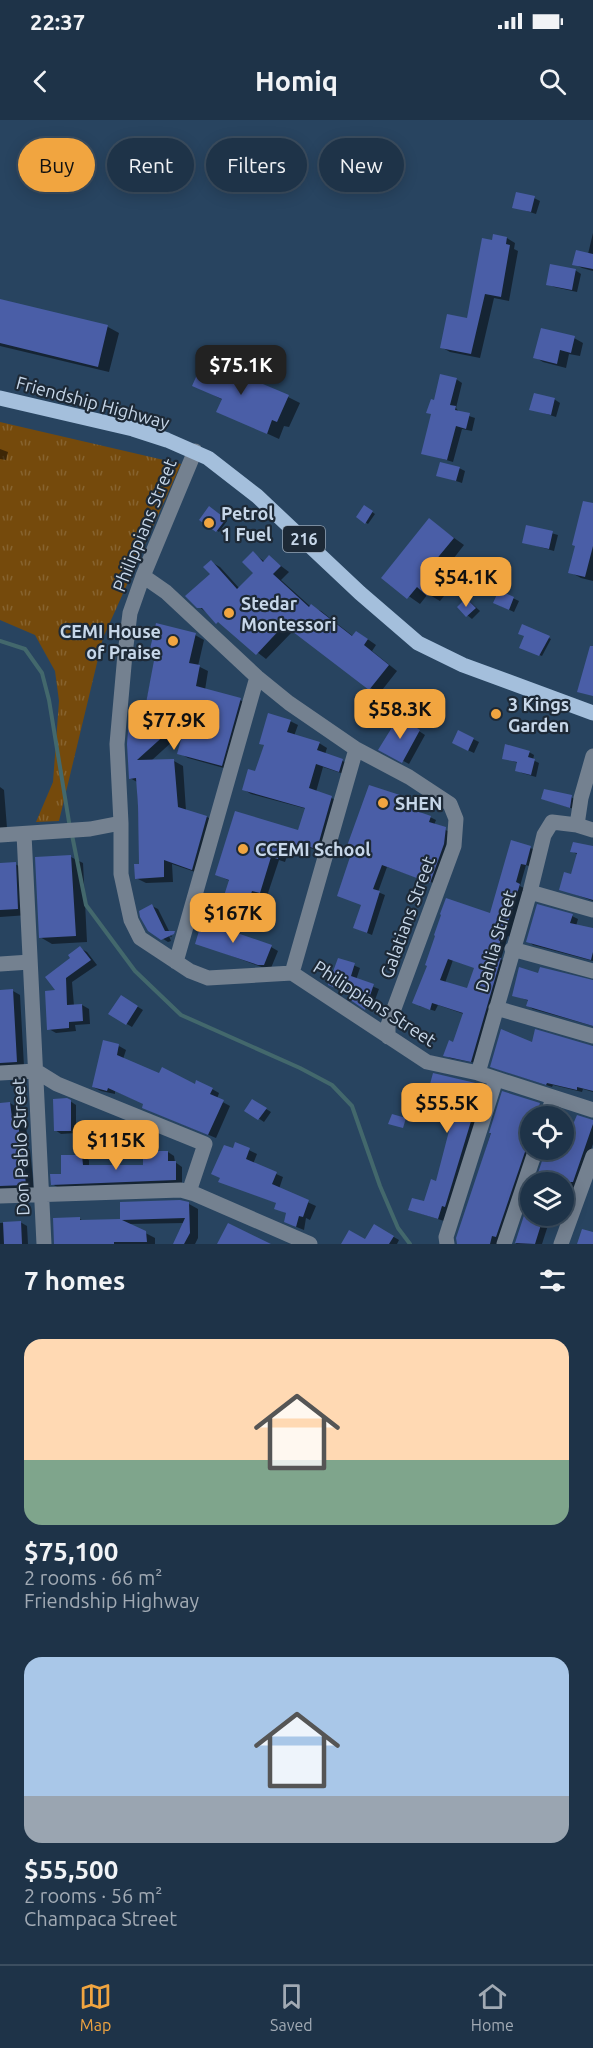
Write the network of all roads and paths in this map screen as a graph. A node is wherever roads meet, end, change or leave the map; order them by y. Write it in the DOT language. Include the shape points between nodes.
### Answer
graph roads {
  1 [pos="0,398"];
  2 [pos="195,451"];
  3 [pos="143,576"];
  4 [pos="257,677"];
  5 [pos="593,713"];
  6 [pos="356,749"];
  7 [pos="593,756"];
  8 [pos="121,823"];
  9 [pos="577,825"];
  10 [pos="593,830"];
  11 [pos="24,834"];
  12 [pos="0,835"];
  13 [pos="530,892"];
  14 [pos="593,910"];
  15 [pos="512,949"];
  16 [pos="30,962"];
  17 [pos="176,962"];
  18 [pos="0,964"];
  19 [pos="593,971"];
  20 [pos="292,973"];
  21 [pos="496,1008"];
  22 [pos="388,1036"];
  23 [pos="593,1036"];
  24 [pos="36,1071"];
  25 [pos="0,1073"];
  26 [pos="478,1073"];
  27 [pos="495,1079"];
  28 [pos="553,1098"];
  29 [pos="550,1106"];
  30 [pos="593,1110"];
  31 [pos="593,1156"];
  32 [pos="532,1160"];
  33 [pos="189,1192"];
  34 [pos="40,1194"];
  35 [pos="0,1196"];
  36 [pos="44,1244"];
  37 [pos="310,1244"];
  38 [pos="447,1244"];
  39 [pos="504,1244"];
  40 [pos="561,1244"];
  1 -- 2 [label="main road, Friendship Highway / 216" via="133,429"];
  2 -- 3 [label="street, Philippians Street"];
  2 -- 5 [label="main road, Friendship Highway / 216" via="257,496 418,643 463,665"];
  3 -- 4 [label="street, Galatians Street" via="173,598"];
  3 -- 8 [label="street, Philippians Street" via="130,613 117,744"];
  4 -- 6 [label="street, Galatians Street"];
  4 -- 17 [label="street"];
  6 -- 20 [label="street"];
  6 -- 22 [label="street, Galatians Street" via="450,804 456,819 454,846 388,1025"];
  7 -- 9 [label="street"];
  8 -- 11 [label="street"];
  8 -- 17 [label="street, Philippians Street" via="121,874 131,920 140,938"];
  9 -- 10 [label="street"];
  9 -- 13 [label="street, Dahlia Street" via="552,822 544,835"];
  11 -- 12 [label="street"];
  11 -- 16 [label="street, Don Pablo Street"];
  13 -- 14 [label="street"];
  13 -- 15 [label="street, Dahlia Street"];
  15 -- 19 [label="street"];
  15 -- 21 [label="street, Dahlia Street"];
  16 -- 18 [label="street"];
  16 -- 24 [label="street, Don Pablo Street"];
  17 -- 20 [label="street, Philippians Street" via="208,978"];
  20 -- 22 [label="street, Philippians Street"];
  21 -- 23 [label="street"];
  21 -- 26 [label="street, Dahlia Street"];
  22 -- 26 [label="street, Philippians Street" via="427,1062"];
  24 -- 25 [label="street"];
  24 -- 33 [label="street" via="57,1084 205,1144"];
  24 -- 34 [label="street, Don Pablo Street"];
  26 -- 27 [label="street, Philippians Street"];
  27 -- 28 [label="street, Philippians Street"];
  27 -- 38 [label="street"];
  28 -- 29 [label="street"];
  28 -- 30 [label="street, Philippians Street"];
  31 -- 40 [label="street"];
  32 -- 39 [label="street"];
  33 -- 34 [label="street"];
  33 -- 37 [label="street"];
  34 -- 35 [label="street"];
  34 -- 36 [label="street, Don Pablo Street"];
}
